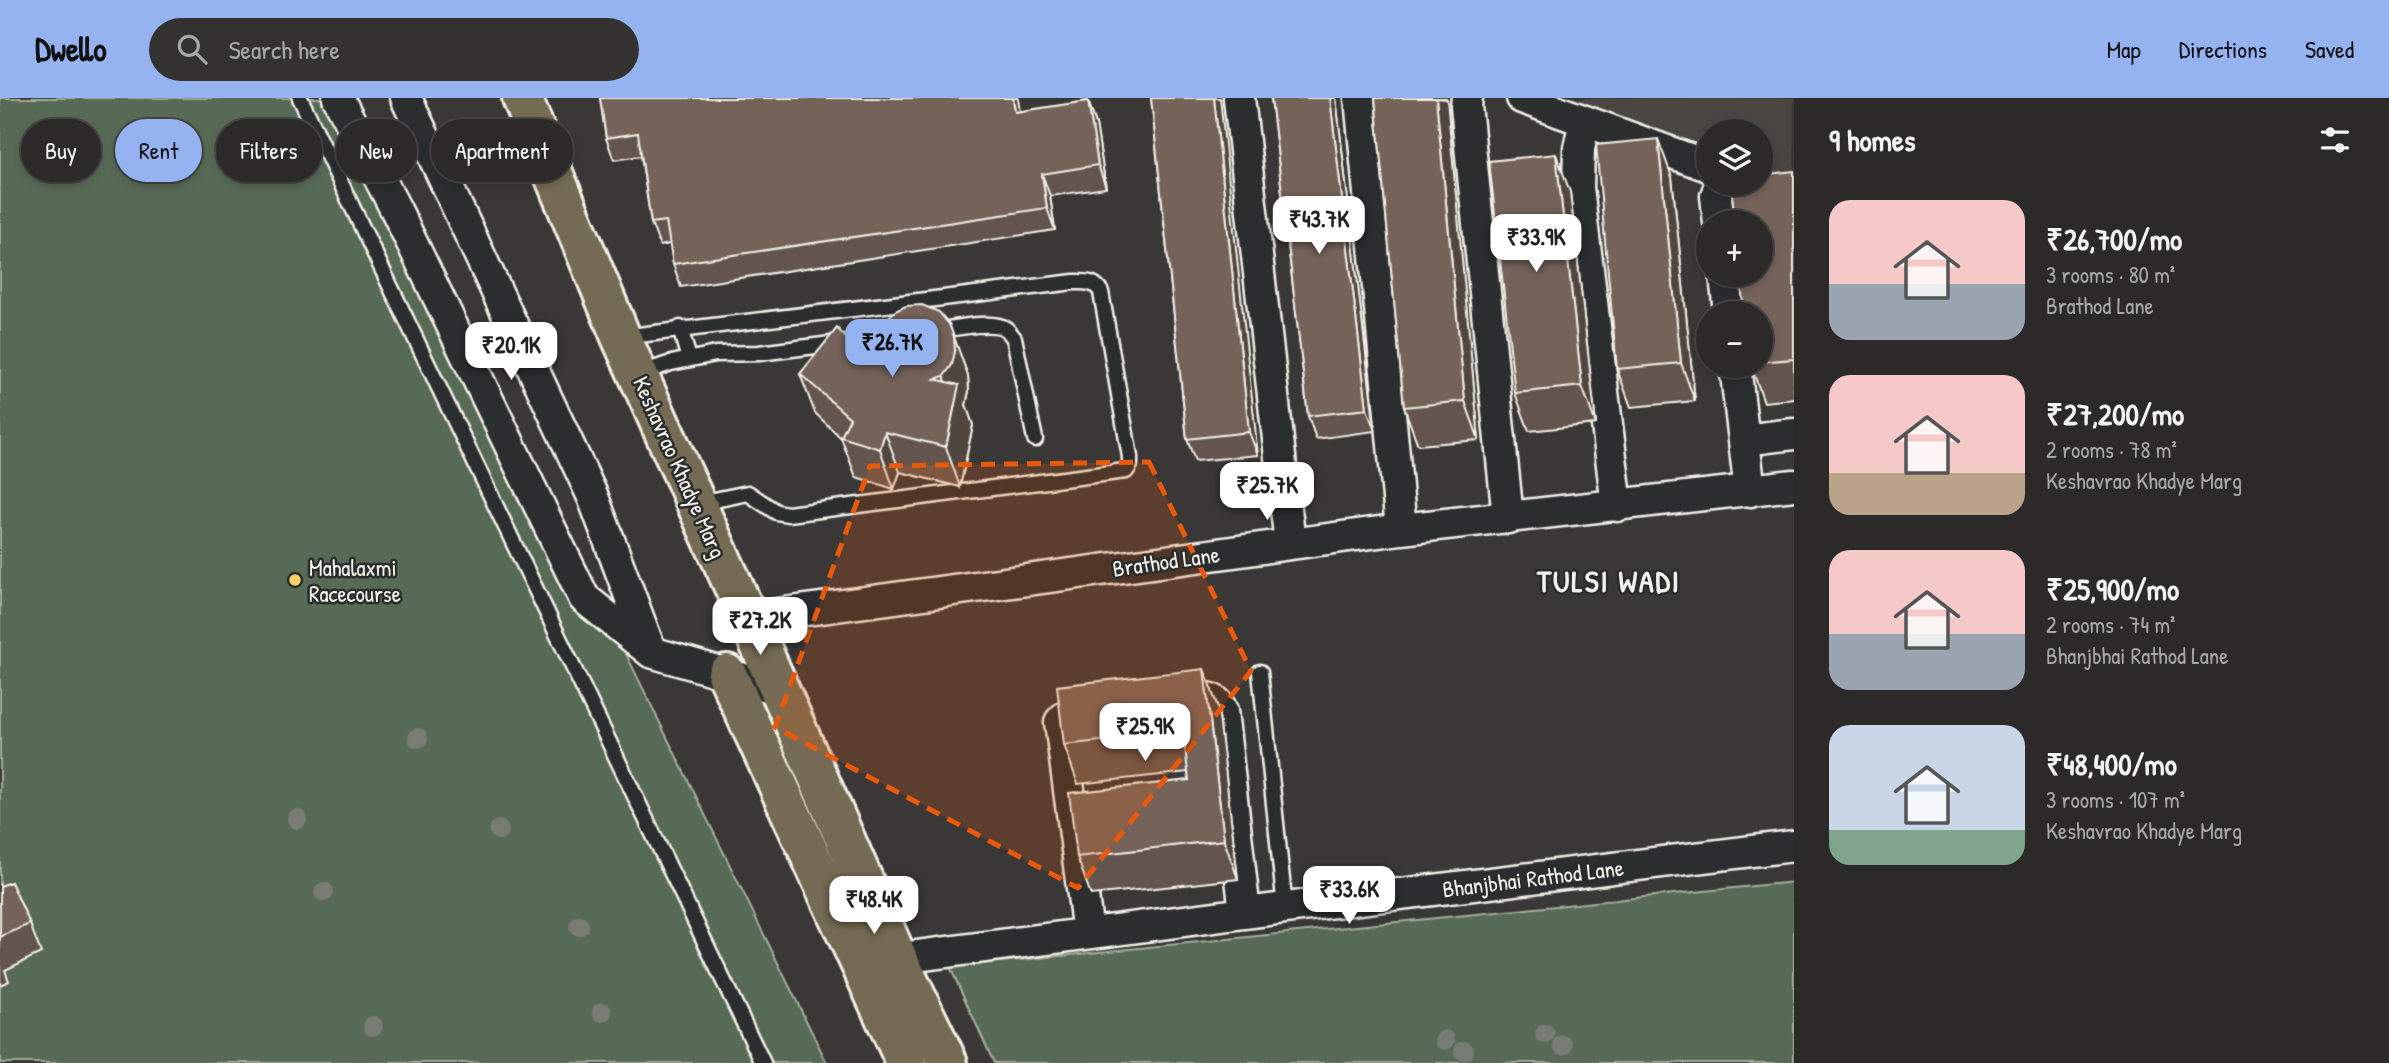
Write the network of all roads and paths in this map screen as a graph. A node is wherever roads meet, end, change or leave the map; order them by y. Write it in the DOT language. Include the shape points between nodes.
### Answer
graph roads {
  1 [pos="300,98"];
  2 [pos="338,98"];
  3 [pos="405,98"];
  4 [pos="522,98"];
  5 [pos="1239,98"];
  6 [pos="1360,98"];
  7 [pos="1467,98"];
  8 [pos="1522,98"];
  9 [pos="1585,121"];
  10 [pos="1696,162"];
  11 [pos="680,328"];
  12 [pos="621,337"];
  13 [pos="689,359"];
  14 [pos="638,374"];
  15 [pos="1736,378"];
  16 [pos="1794,434"];
  17 [pos="1035,439"];
  18 [pos="1744,440"];
  19 [pos="1794,485"];
  20 [pos="1750,491"];
  21 [pos="696,504"];
  22 [pos="1616,506"];
  23 [pos="1508,518"];
  24 [pos="1401,529"];
  25 [pos="1290,544"];
  26 [pos="748,618"];
  27 [pos="652,652"];
  28 [pos="1260,672"];
  29 [pos="727,674"];
  30 [pos="778,689"];
  31 [pos="1794,846"];
  32 [pos="1285,908"];
  33 [pos="1245,913"];
  34 [pos="1088,933"];
  35 [pos="897,957"];
  36 [pos="860,965"];
  37 [pos="763,1063"];
  38 [pos="906,1063"];
  39 [pos="948,1063"];
  1 -- 37 [label="lane"];
  2 -- 27 [label="street" via="584,598"];
  3 -- 27 [label="street" via="593,497"];
  4 -- 12 [label="main road, Keshavrao Khadye Marg"];
  5 -- 25 [label="street"];
  6 -- 24 [label="street"];
  7 -- 23 [label="street"];
  8 -- 9 [label="street"];
  9 -- 10 [label="street"];
  9 -- 22 [label="street" via="1577,188"];
  11 -- 12 [label="lane"];
  11 -- 13 [label="lane"];
  11 -- 21 [label="lane" via="1088,282 1101,292 1130,457 1130,465 1122,473 788,514 776,512 748,493"];
  12 -- 14 [label="main road, Keshavrao Khadye Marg"];
  13 -- 14 [label="lane"];
  13 -- 17 [label="lane" via="997,325 1014,338"];
  14 -- 21 [label="main road, Keshavrao Khadye Marg"];
  15 -- 18 [label="street"];
  16 -- 18 [label="street"];
  18 -- 20 [label="street"];
  19 -- 20 [label="street, Brathod Lane"];
  20 -- 22 [label="street, Brathod Lane"];
  21 -- 26 [label="main road, Keshavrao Khadye Marg"];
  22 -- 23 [label="street, Brathod Lane"];
  23 -- 24 [label="street, Brathod Lane"];
  24 -- 25 [label="street, Brathod Lane"];
  25 -- 26 [label="street, Brathod Lane"];
  26 -- 30 [label="main road, Keshavrao Khadye Marg"];
  27 -- 29 [label="street"];
  28 -- 32 [label="lane"];
  29 -- 30 [label="street"];
  29 -- 36 [label="main road"];
  30 -- 35 [label="main road, Keshavrao Khadye Marg"];
  31 -- 32 [label="street, Bhanjbhai Rathod Lane"];
  32 -- 33 [label="street, Bhanjbhai Rathod Lane"];
  33 -- 34 [label="street, Bhanjbhai Rathod Lane"];
  33 -- 34 [label="street" via="1217,701 1203,697 1071,713 1060,722"];
  34 -- 35 [label="street, Bhanjbhai Rathod Lane"];
  35 -- 36 [label="street, Bhanjbhai Rathod Lane"];
  35 -- 39 [label="main road, Keshavrao Khadye Marg"];
  36 -- 38 [label="main road"];
}
